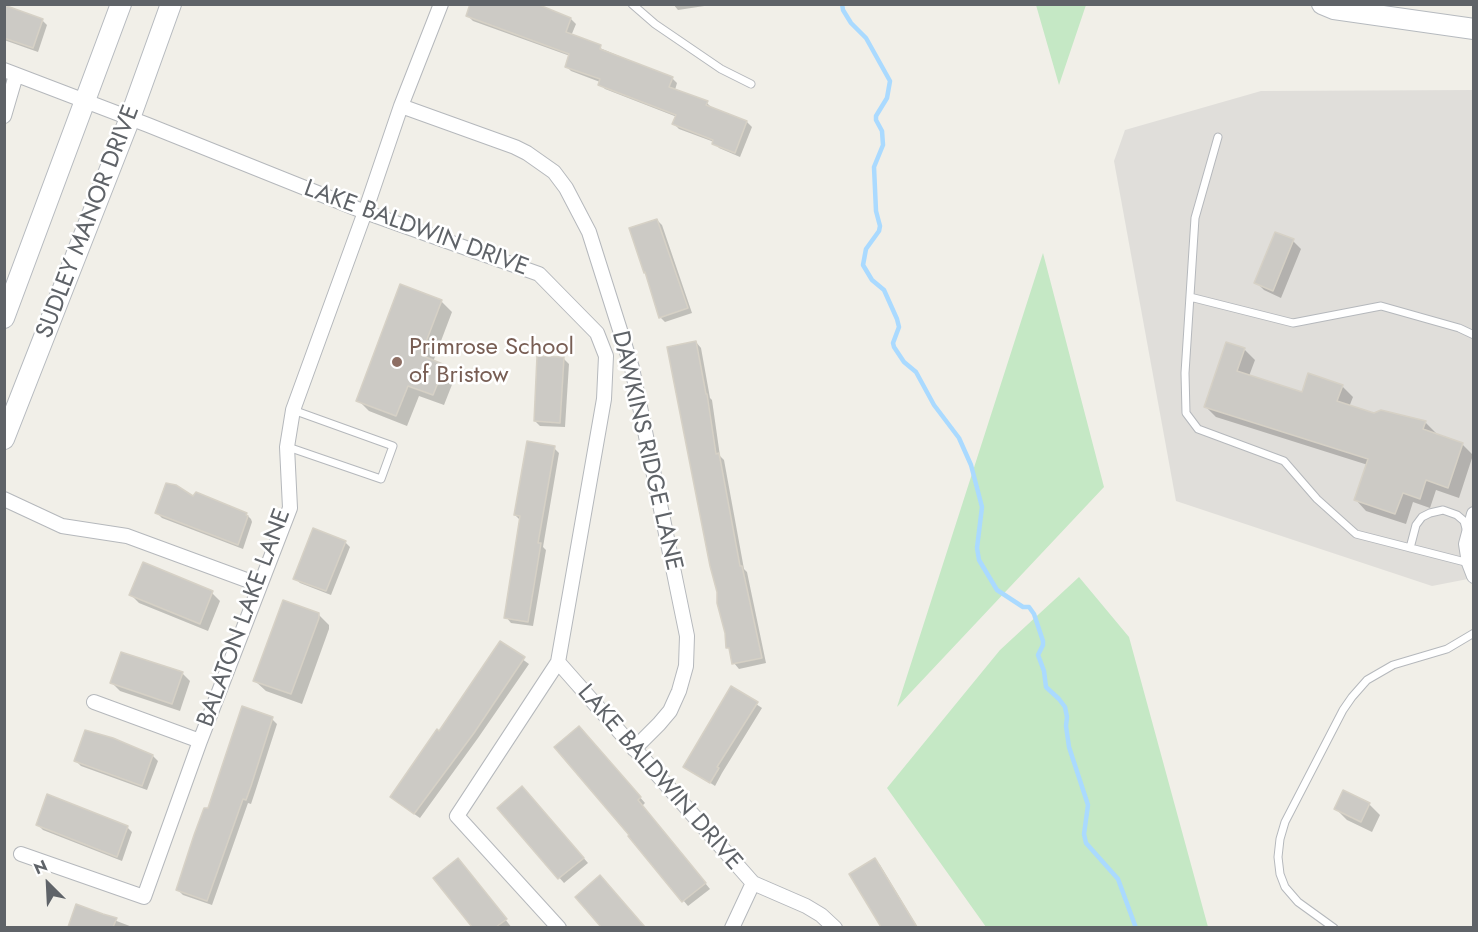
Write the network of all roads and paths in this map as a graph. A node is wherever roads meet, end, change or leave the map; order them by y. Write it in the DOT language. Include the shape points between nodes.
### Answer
graph roads {
  1 [pos="121,4"];
  2 [pos="171,4"];
  3 [pos="441,4"];
  4 [pos="632,4"];
  5 [pos="1322,4"];
  6 [pos="1473,29"];
  7 [pos="10,73"];
  8 [pos="751,84"];
  9 [pos="85,100"];
  10 [pos="401,106"];
  11 [pos="4,116"];
  12 [pos="130,118"];
  13 [pos="1218,136"];
  14 [pos="365,212"];
  15 [pos="1190,297"];
  16 [pos="4,318"];
  17 [pos="1473,335"];
  18 [pos="293,410"];
  19 [pos="4,439"];
  20 [pos="287,447"];
  21 [pos="4,499"];
  22 [pos="1473,514"];
  23 [pos="1467,534"];
  24 [pos="1410,548"];
  25 [pos="1471,570"];
  26 [pos="260,585"];
  27 [pos="1473,633"];
  28 [pos="558,662"];
  29 [pos="94,702"];
  30 [pos="200,741"];
  31 [pos="634,749"];
  32 [pos="21,854"];
  33 [pos="753,883"];
  34 [pos="559,927"];
  35 [pos="732,927"];
  36 [pos="835,927"];
  37 [pos="1334,927"];
  1 -- 9 [label="main road, SUDLEY MANOR DRIVE"];
  2 -- 12 [label="main road, SUDLEY MANOR DRIVE"];
  3 -- 10 [label="street, BALATON LAKE LANE"];
  4 -- 8 [label="lane" via="721,69"];
  5 -- 6 [label="main road"];
  7 -- 9 [label="street, LAKE BALDWIN DRIVE"];
  7 -- 11 [label="street"];
  9 -- 12 [label="street, LAKE BALDWIN DRIVE"];
  9 -- 16 [label="main road, SUDLEY MANOR DRIVE"];
  10 -- 14 [label="street, BALATON LAKE LANE"];
  10 -- 31 [label="street, DAWKINS RIDGE LANE" via="515,147 534,158 554,172 590,232 632,368 687,636 686,666 674,701 659,724"];
  12 -- 14 [label="street, LAKE BALDWIN DRIVE"];
  12 -- 19 [label="main road, SUDLEY MANOR DRIVE"];
  13 -- 15 [label="lane" via="1195,218"];
  14 -- 18 [label="street, BALATON LAKE LANE"];
  14 -- 28 [label="street, LAKE BALDWIN DRIVE" via="539,274 591,326 603,346 607,365 604,399"];
  15 -- 17 [label="lane" via="1293,323 1381,306"];
  15 -- 24 [label="lane" via="1184,392 1186,413 1198,429 1284,461 1317,499 1356,534"];
  18 -- 20 [label="street, BALATON LAKE LANE"];
  18 -- 20 [label="lane" via="393,446 381,479"];
  20 -- 26 [label="street, BALATON LAKE LANE" via="290,508"];
  21 -- 26 [label="street" via="62,526 127,536"];
  22 -- 23 [label="street"];
  23 -- 24 [label="lane" via="1464,521 1457,515 1443,510 1430,513 1416,525"];
  23 -- 25 [label="street"];
  24 -- 25 [label="lane"];
  26 -- 30 [label="street, BALATON LAKE LANE"];
  27 -- 37 [label="lane" via="1447,648 1393,665 1367,680 1343,710 1285,822 1278,857 1285,887 1298,902"];
  28 -- 31 [label="street, LAKE BALDWIN DRIVE"];
  28 -- 34 [label="street, LAKE BALDWIN DRIVE" via="457,816"];
  29 -- 30 [label="street"];
  30 -- 32 [label="street, BALATON LAKE LANE" via="144,897"];
  31 -- 33 [label="street, LAKE BALDWIN DRIVE"];
  33 -- 35 [label="street, LAKE BALDWIN DRIVE"];
  33 -- 36 [label="street" via="806,906"];
}
